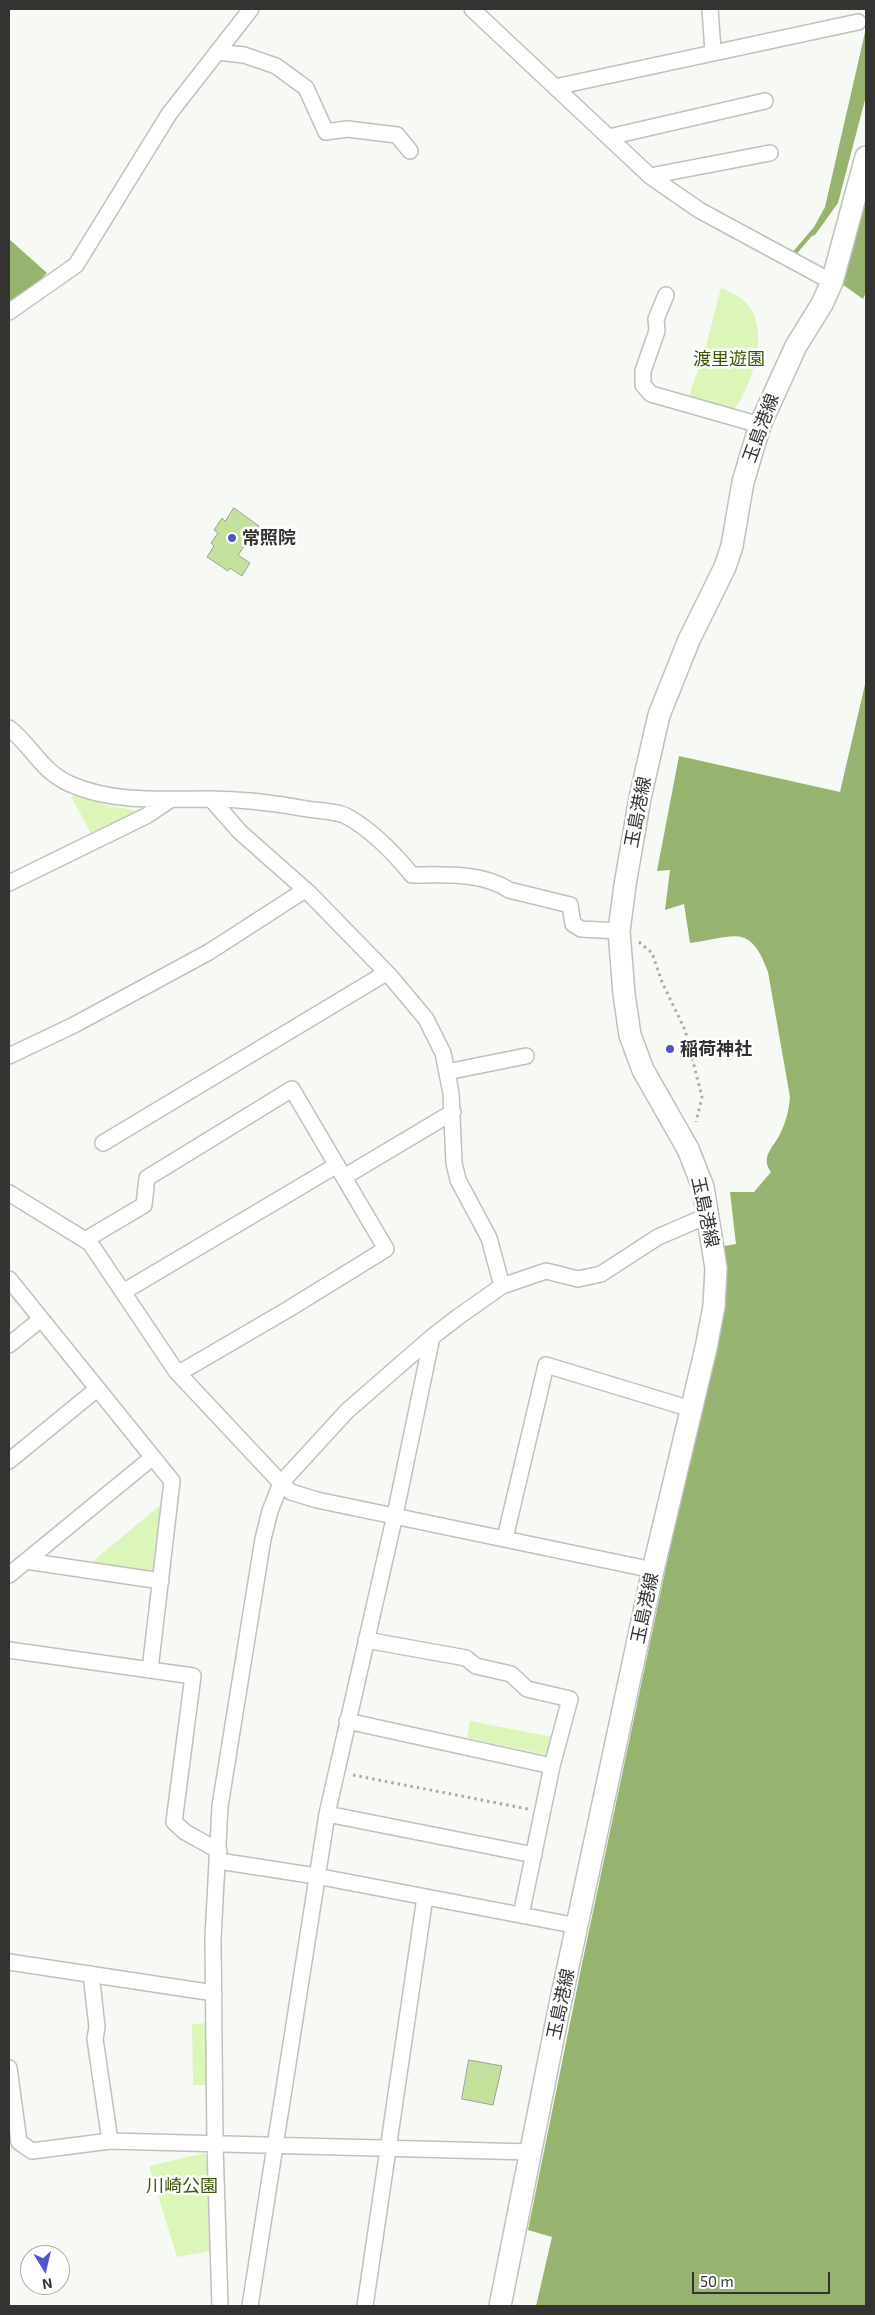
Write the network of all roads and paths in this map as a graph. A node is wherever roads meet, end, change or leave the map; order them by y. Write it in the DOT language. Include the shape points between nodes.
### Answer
graph roads {
  1 [pos="251,9"];
  2 [pos="472,9"];
  3 [pos="710,9"];
  4 [pos="858,22"];
  5 [pos="217,52"];
  6 [pos="713,52"];
  7 [pos="555,87"];
  8 [pos="765,101"];
  9 [pos="609,137"];
  10 [pos="410,150"];
  11 [pos="770,154"];
  12 [pos="866,157"];
  13 [pos="650,176"];
  14 [pos="832,282"];
  15 [pos="666,295"];
  16 [pos="9,312"];
  17 [pos="760,425"];
  18 [pos="9,728"];
  19 [pos="211,799"];
  20 [pos="170,800"];
  21 [pos="9,883"];
  22 [pos="305,890"];
  23 [pos="619,931"];
  24 [pos="386,973"];
  25 [pos="9,1056"];
  26 [pos="526,1056"];
  27 [pos="447,1072"];
  28 [pos="453,1112"];
  29 [pos="696,1123"];
  30 [pos="103,1143"];
  31 [pos="340,1171"];
  32 [pos="12,1200"];
  33 [pos="709,1215"];
  34 [pos="86,1240"];
  35 [pos="9,1279"];
  36 [pos="502,1286"];
  37 [pos="123,1292"];
  38 [pos="41,1319"];
  39 [pos="432,1337"];
  40 [pos="9,1345"];
  41 [pos="178,1373"];
  42 [pos="97,1389"];
  43 [pos="691,1409"];
  44 [pos="153,1457"];
  45 [pos="9,1461"];
  46 [pos="281,1484"];
  47 [pos="395,1515"];
  48 [pos="506,1538"];
  49 [pos="26,1561"];
  50 [pos="653,1570"];
  51 [pos="9,1575"];
  52 [pos="161,1581"];
  53 [pos="366,1640"];
  54 [pos="9,1650"];
  55 [pos="150,1670"];
  56 [pos="347,1721"];
  57 [pos="552,1766"];
  58 [pos="335,1771"];
  59 [pos="544,1812"];
  60 [pos="327,1814"];
  61 [pos="534,1855"];
  62 [pos="219,1856"];
  63 [pos="316,1876"];
  64 [pos="425,1897"];
  65 [pos="520,1915"];
  66 [pos="578,1926"];
  67 [pos="9,1962"];
  68 [pos="91,1974"];
  69 [pos="214,1994"];
  70 [pos="9,2068"];
  71 [pos="110,2141"];
  72 [pos="215,2144"];
  73 [pos="274,2145"];
  74 [pos="390,2148"];
  75 [pos="532,2152"];
  76 [pos="220,2306"];
  77 [pos="250,2306"];
  78 [pos="365,2306"];
  79 [pos="500,2306"];
  1 -- 5 [label="street"];
  2 -- 7 [label="street"];
  3 -- 6 [label="street"];
  4 -- 6 [label="street"];
  5 -- 10 [label="street" via="244,55 276,66 306,88 326,132 347,129 397,135"];
  5 -- 16 [label="street" via="169,114 76,265"];
  6 -- 7 [label="street"];
  7 -- 9 [label="street"];
  8 -- 9 [label="street"];
  9 -- 13 [label="street"];
  11 -- 13 [label="street"];
  12 -- 14 [label="main road, 玉島港線"];
  13 -- 14 [label="street" via="699,210"];
  14 -- 17 [label="main road, 玉島港線" via="783,372"];
  15 -- 17 [label="street" via="656,319 657,331 643,371 643,385 651,394"];
  17 -- 23 [label="main road, 玉島港線" via="743,482 725,567 689,640 660,716 640,798"];
  18 -- 20 [label="street" via="49,772 70,784 116,795"];
  19 -- 20 [label="street"];
  19 -- 22 [label="street" via="240,832"];
  19 -- 23 [label="street" via="275,803 346,816 394,852 412,875 461,876 502,886 570,906 573,924 581,929"];
  20 -- 21 [label="street" via="146,816"];
  22 -- 24 [label="street"];
  22 -- 25 [label="street" via="209,952"];
  23 -- 29 [label="path" via="650,949 685,1030 702,1097"];
  23 -- 33 [label="main road, 玉島港線" via="630,1035 642,1070 688,1149 704,1187"];
  24 -- 27 [label="street" via="426,1019 443,1053"];
  24 -- 30 [label="street"];
  26 -- 27 [label="street"];
  27 -- 28 [label="street"];
  28 -- 31 [label="street"];
  28 -- 36 [label="street" via="454,1163 458,1180 489,1238"];
  31 -- 34 [label="street" via="292,1089 147,1178 144,1205"];
  31 -- 37 [label="street"];
  31 -- 41 [label="street" via="386,1249"];
  32 -- 34 [label="street"];
  33 -- 36 [label="street" via="658,1237 601,1274 578,1279 546,1271"];
  33 -- 43 [label="main road, 玉島港線" via="716,1268 714,1306"];
  34 -- 37 [label="street"];
  35 -- 38 [label="street"];
  36 -- 39 [label="street"];
  37 -- 41 [label="street"];
  38 -- 40 [label="street"];
  38 -- 42 [label="street"];
  39 -- 46 [label="street" via="347,1411"];
  39 -- 47 [label="street"];
  41 -- 46 [label="street"];
  42 -- 44 [label="street"];
  42 -- 45 [label="street"];
  43 -- 48 [label="street" via="546,1366"];
  43 -- 50 [label="main road, 玉島港線"];
  44 -- 49 [label="street"];
  44 -- 52 [label="street" via="172,1481"];
  46 -- 47 [label="street" via="291,1492 317,1500"];
  46 -- 62 [label="street" via="262,1539 220,1806"];
  47 -- 48 [label="street"];
  47 -- 53 [label="street"];
  48 -- 50 [label="street"];
  49 -- 51 [label="street"];
  49 -- 52 [label="street"];
  50 -- 66 [label="main road, 玉島港線"];
  52 -- 55 [label="street"];
  53 -- 56 [label="street"];
  53 -- 57 [label="street" via="466,1658 476,1666 511,1674 527,1689 570,1700"];
  54 -- 55 [label="street"];
  55 -- 62 [label="street" via="193,1676 174,1822"];
  56 -- 57 [label="street"];
  56 -- 58 [label="street"];
  57 -- 59 [label="street"];
  58 -- 59 [label="path"];
  58 -- 60 [label="street"];
  59 -- 61 [label="street"];
  60 -- 61 [label="street"];
  60 -- 63 [label="street"];
  61 -- 65 [label="street"];
  62 -- 63 [label="street"];
  62 -- 69 [label="street" via="213,1938"];
  63 -- 64 [label="street"];
  63 -- 73 [label="street"];
  64 -- 65 [label="street"];
  64 -- 74 [label="street"];
  65 -- 66 [label="street"];
  66 -- 75 [label="main road, 玉島港線"];
  67 -- 68 [label="street"];
  68 -- 69 [label="street"];
  68 -- 71 [label="street" via="97,2028 95,2039"];
  69 -- 72 [label="street"];
  70 -- 71 [label="street" via="19,2142 32,2152"];
  71 -- 72 [label="street"];
  72 -- 73 [label="street"];
  72 -- 76 [label="street"];
  73 -- 74 [label="street"];
  73 -- 77 [label="street"];
  74 -- 75 [label="street"];
  74 -- 78 [label="street"];
  75 -- 79 [label="main road, 玉島港線"];
}
